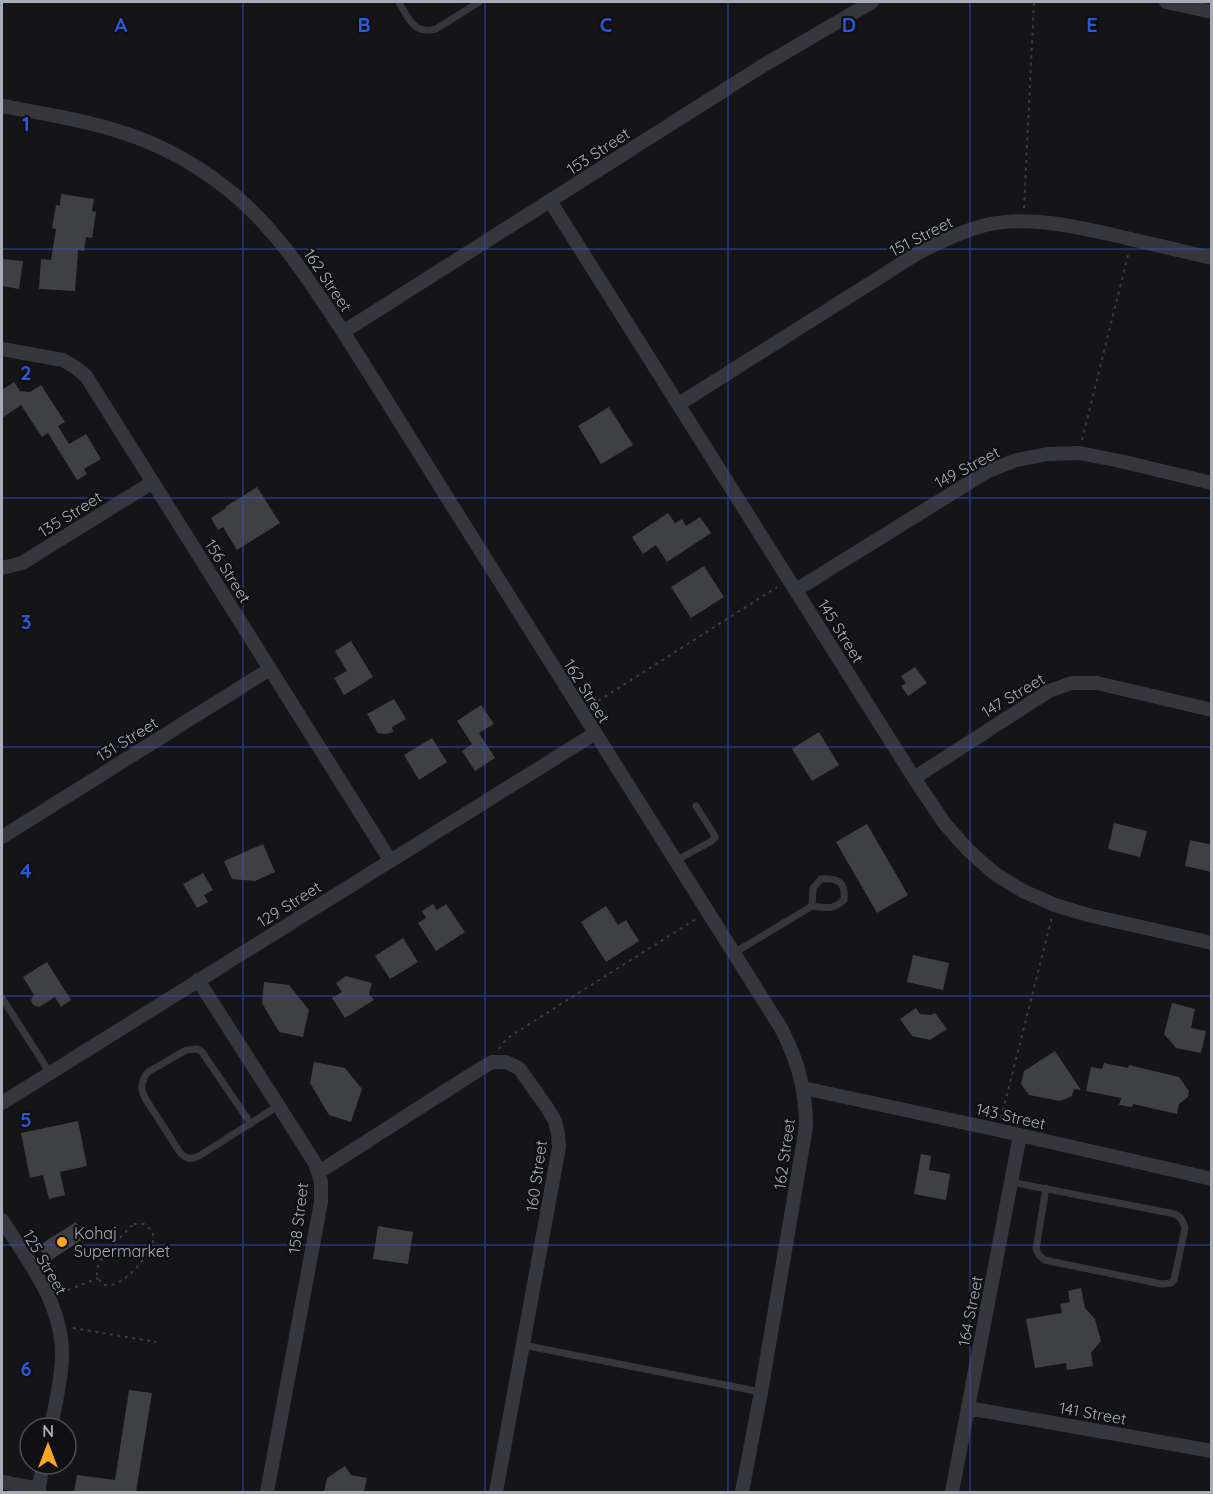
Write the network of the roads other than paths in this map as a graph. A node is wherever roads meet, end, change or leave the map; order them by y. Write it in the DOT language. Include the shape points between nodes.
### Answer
graph roads {
  1 [pos="399,2"];
  2 [pos="479,2"];
  3 [pos="872,2"];
  4 [pos="1166,2"];
  5 [pos="1210,8"];
  6 [pos="2,106"];
  7 [pos="550,201"];
  8 [pos="1212,258"];
  9 [pos="343,332"];
  10 [pos="2,349"];
  11 [pos="679,404"];
  12 [pos="153,482"];
  13 [pos="1212,483"];
  14 [pos="2,568"];
  15 [pos="793,585"];
  16 [pos="270,669"];
  17 [pos="1212,711"];
  18 [pos="594,734"];
  19 [pos="914,778"];
  20 [pos="696,806"];
  21 [pos="2,837"];
  22 [pos="390,860"];
  23 [pos="675,861"];
  24 [pos="812,906"];
  25 [pos="1212,943"];
  26 [pos="734,953"];
  27 [pos="198,980"];
  28 [pos="2,998"];
  29 [pos="50,1072"];
  30 [pos="803,1088"];
  31 [pos="2,1103"];
  32 [pos="278,1106"];
  33 [pos="251,1124"];
  34 [pos="1020,1135"];
  35 [pos="319,1172"];
  36 [pos="1212,1179"];
  37 [pos="1011,1182"];
  38 [pos="1046,1188"];
  39 [pos="2,1220"];
  40 [pos="523,1345"];
  41 [pos="761,1392"];
  42 [pos="968,1408"];
  43 [pos="53,1416"];
  44 [pos="1212,1451"];
  45 [pos="41,1476"];
  46 [pos="2,1482"];
  47 [pos="38,1491"];
  48 [pos="267,1492"];
  49 [pos="496,1492"];
  50 [pos="742,1492"];
  51 [pos="952,1492"];
  1 -- 2 [label="lane" via="412,24 423,31 436,29"];
  3 -- 7 [label="street, 153 Street" via="764,65"];
  4 -- 5 [label="street"];
  6 -- 9 [label="street, 162 Street" via="119,131 161,147 201,169 237,196 269,228 298,263"];
  7 -- 9 [label="street, 153 Street"];
  7 -- 11 [label="street, 145 Street"];
  8 -- 11 [label="street, 151 Street" via="1060,224 1023,221 986,225 951,236 918,253"];
  9 -- 18 [label="street, 162 Street"];
  10 -- 12 [label="street, 156 Street" via="63,360 86,376"];
  11 -- 15 [label="street, 145 Street"];
  12 -- 14 [label="street, 135 Street" via="22,563"];
  12 -- 16 [label="street, 156 Street"];
  13 -- 15 [label="street, 149 Street" via="1079,453 1017,460 988,471"];
  15 -- 19 [label="street, 145 Street"];
  16 -- 21 [label="street, 131 Street"];
  16 -- 22 [label="street, 156 Street"];
  17 -- 19 [label="street, 147 Street" via="1096,683 1072,683 1049,691"];
  18 -- 22 [label="street, 129 Street"];
  18 -- 23 [label="street, 162 Street"];
  19 -- 25 [label="street, 145 Street" via="968,850 1023,891 1088,915"];
  20 -- 23 [label="lane" via="715,838"];
  22 -- 27 [label="street, 129 Street"];
  23 -- 26 [label="street, 162 Street"];
  24 -- 24 [label="lane" via="813,888 820,879 834,878 841,883 844,900 838,906"];
  24 -- 26 [label="lane"];
  26 -- 30 [label="street, 162 Street" via="791,1047"];
  27 -- 29 [label="street, 129 Street"];
  27 -- 32 [label="street, 158 Street"];
  28 -- 29 [label="lane"];
  29 -- 31 [label="street, 129 Street"];
  30 -- 34 [label="street, 143 Street"];
  30 -- 41 [label="street, 162 Street" via="805,1137"];
  32 -- 33 [label="lane"];
  32 -- 35 [label="street, 158 Street"];
  33 -- 33 [label="lane" via="199,1156 182,1156 145,1098 141,1084 148,1072 186,1050 197,1049"];
  34 -- 36 [label="street, 143 Street"];
  34 -- 37 [label="street, 164 Street"];
  35 -- 40 [label="street, 160 Street" via="480,1068 492,1062 506,1062 519,1068 555,1121 559,1148"];
  35 -- 48 [label="street, 158 Street" via="321,1202"];
  37 -- 38 [label="lane"];
  37 -- 42 [label="street, 164 Street"];
  38 -- 38 [label="lane" via="1180,1217 1185,1228 1174,1280 1162,1284 1044,1260 1036,1249"];
  39 -- 43 [label="street, 125 Street" via="50,1298 59,1326 62,1354"];
  40 -- 41 [label="lane"];
  40 -- 49 [label="street, 160 Street"];
  41 -- 50 [label="street, 162 Street"];
  42 -- 44 [label="street, 141 Street"];
  42 -- 51 [label="street, 164 Street"];
  45 -- 47 [label="street"];
  46 -- 47 [label="street"];
}
